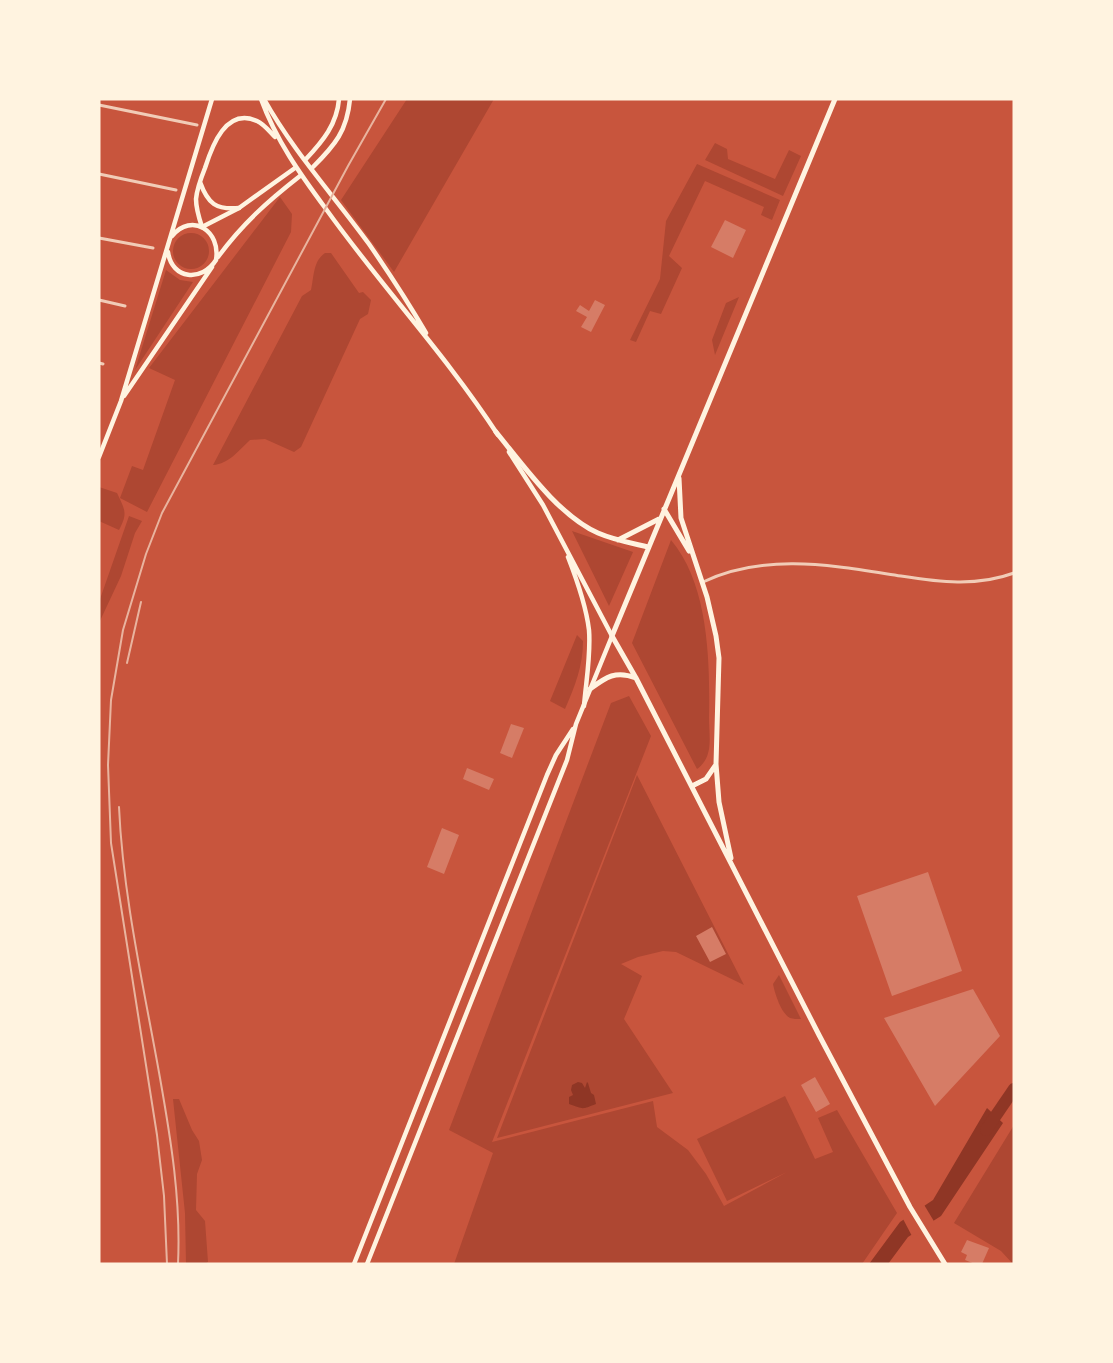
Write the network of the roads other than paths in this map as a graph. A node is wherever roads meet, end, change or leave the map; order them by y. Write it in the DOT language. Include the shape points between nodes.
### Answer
graph roads {
  1 [pos="212,99"];
  2 [pos="262,99"];
  3 [pos="339,99"];
  4 [pos="350,99"];
  5 [pos="835,99"];
  6 [pos="99,105"];
  7 [pos="196,125"];
  8 [pos="278,140"];
  9 [pos="306,159"];
  10 [pos="295,168"];
  11 [pos="313,169"];
  12 [pos="99,174"];
  13 [pos="302,177"];
  14 [pos="200,182"];
  15 [pos="176,190"];
  16 [pos="239,208"];
  17 [pos="202,227"];
  18 [pos="99,238"];
  19 [pos="170,238"];
  20 [pos="168,246"];
  21 [pos="153,248"];
  22 [pos="216,260"];
  23 [pos="212,267"];
  24 [pos="99,300"];
  25 [pos="126,306"];
  26 [pos="430,341"];
  27 [pos="121,401"];
  28 [pos="496,432"];
  29 [pos="99,457"];
  30 [pos="679,477"];
  31 [pos="664,509"];
  32 [pos="659,519"];
  33 [pos="562,540"];
  34 [pos="618,540"];
  35 [pos="648,547"];
  36 [pos="694,558"];
  37 [pos="1014,573"];
  38 [pos="703,582"];
  39 [pos="612,636"];
  40 [pos="636,678"];
  41 [pos="590,689"];
  42 [pos="584,706"];
  43 [pos="576,724"];
  44 [pos="716,765"];
  45 [pos="692,786"];
  46 [pos="532,814"];
  47 [pos="544,819"];
  48 [pos="734,869"];
  49 [pos="503,886"];
  50 [pos="515,891"];
  51 [pos="390,1175"];
  52 [pos="401,1179"];
  53 [pos="354,1264"];
  54 [pos="367,1264"];
  55 [pos="945,1264"];
  1 -- 19 [label="main road"];
  2 -- 8 [label="main road"];
  2 -- 11 [label="main road"];
  3 -- 9 [label="main road" via="328,133"];
  4 -- 11 [label="main road" via="337,142"];
  5 -- 30 [label="highway"];
  6 -- 7 [label="street"];
  8 -- 13 [label="main road"];
  8 -- 14 [label="main road" via="257,121 231,123 217,137"];
  10 -- 16 [label="main road"];
  11 -- 26 [label="main road" via="413,310"];
  12 -- 15 [label="street"];
  13 -- 22 [label="main road" via="257,211"];
  13 -- 26 [label="main road"];
  14 -- 16 [label="main road" via="208,200 216,206"];
  14 -- 17 [label="main road" via="196,201"];
  16 -- 17 [label="main road"];
  17 -- 19 [label="main road" via="182,227"];
  17 -- 22 [label="main road" via="216,242"];
  18 -- 21 [label="street"];
  19 -- 20 [label="main road"];
  20 -- 23 [label="main road" via="170,261 181,273 197,275"];
  20 -- 27 [label="main road"];
  22 -- 23 [label="main road"];
  23 -- 27 [label="main road"];
  24 -- 25 [label="street"];
  26 -- 28 [label="main road"];
  27 -- 29 [label="main road"];
  28 -- 33 [label="main road"];
  28 -- 34 [label="highway" via="578,521"];
  30 -- 31 [label="highway"];
  30 -- 36 [label="highway" via="681,518"];
  31 -- 32 [label="highway"];
  31 -- 36 [label="highway"];
  32 -- 34 [label="highway"];
  32 -- 35 [label="highway"];
  33 -- 39 [label="main road"];
  33 -- 42 [label="main road" via="585,605 589,630"];
  34 -- 35 [label="highway"];
  35 -- 39 [label="highway"];
  36 -- 38 [label="highway"];
  37 -- 38 [label="street" via="988,580 948,583 820,565 770,564 720,574"];
  38 -- 44 [label="highway" via="719,658"];
  39 -- 40 [label="highway"];
  39 -- 41 [label="main road"];
  40 -- 41 [label="highway" via="612,674"];
  40 -- 45 [label="highway"];
  41 -- 42 [label="main road"];
  42 -- 43 [label="main road"];
  43 -- 46 [label="main road" via="556,755"];
  43 -- 47 [label="main road"];
  44 -- 45 [label="highway" via="706,779"];
  44 -- 48 [label="highway" via="720,809"];
  45 -- 48 [label="highway"];
  46 -- 47 [label="main road"];
  46 -- 49 [label="main road"];
  47 -- 50 [label="main road"];
  48 -- 55 [label="highway" via="910,1207"];
  49 -- 50 [label="main road"];
  49 -- 51 [label="main road"];
  50 -- 52 [label="main road"];
  51 -- 52 [label="main road"];
  51 -- 53 [label="main road"];
  52 -- 54 [label="main road"];
}
